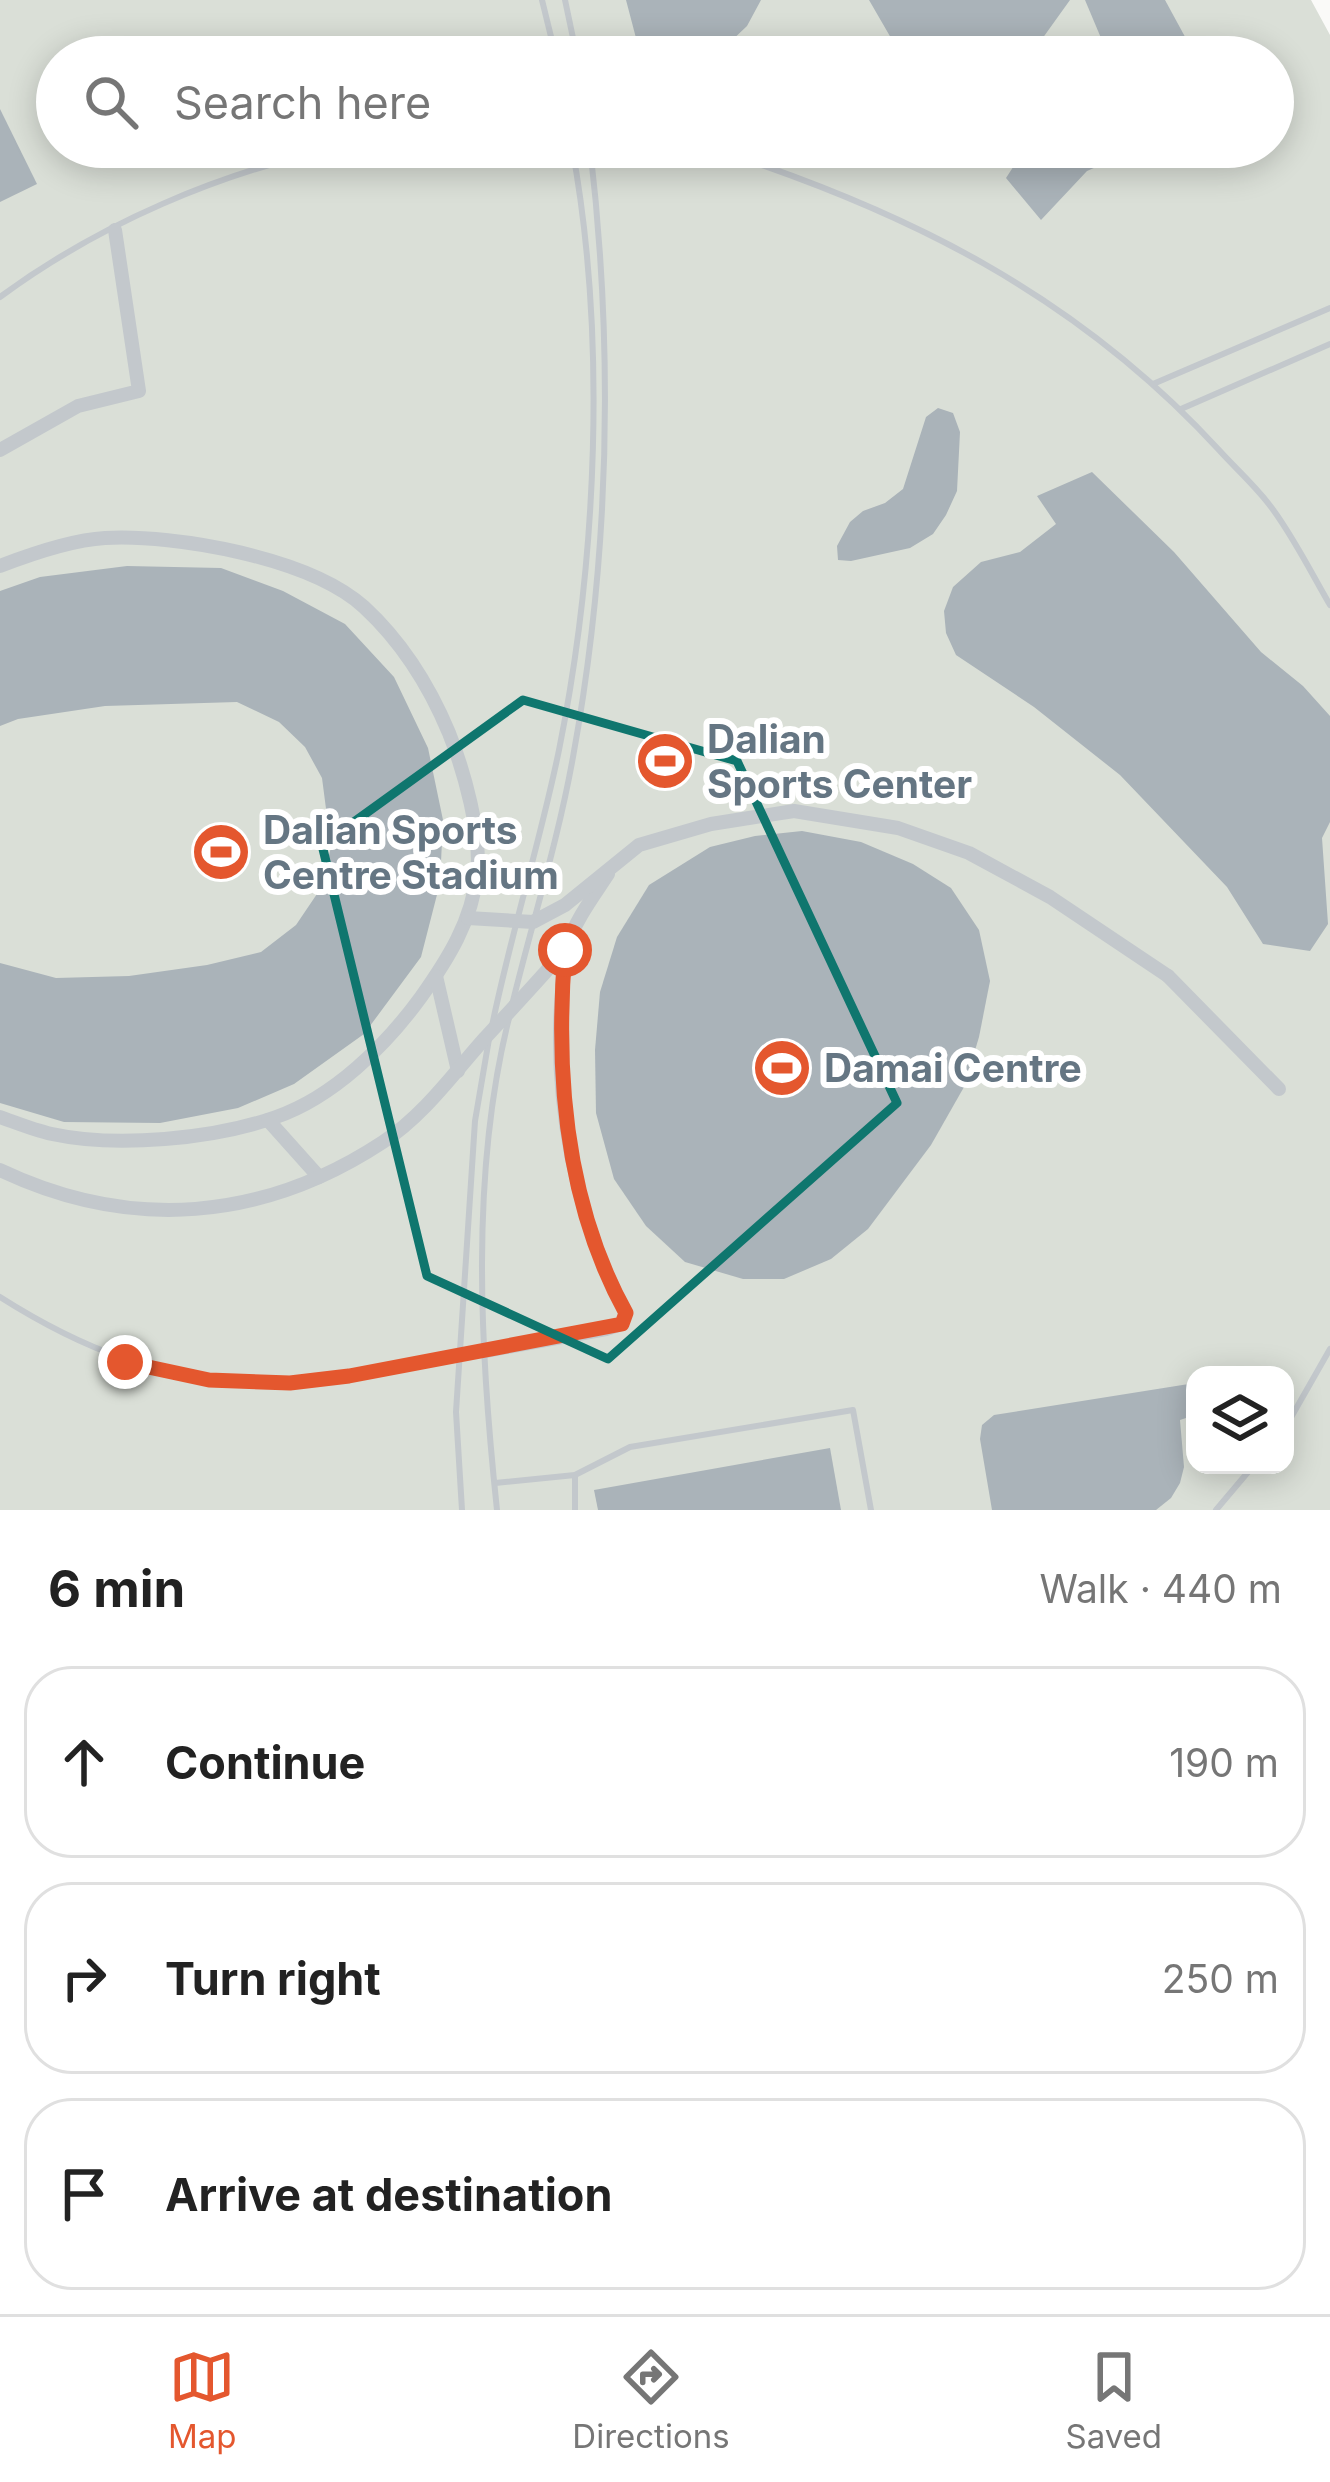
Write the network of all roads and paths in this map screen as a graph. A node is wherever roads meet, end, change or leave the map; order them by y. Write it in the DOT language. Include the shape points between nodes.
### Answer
graph roads {
  1 [pos="542,0"];
  2 [pos="565,0"];
  3 [pos="551,36"];
  4 [pos="573,36"];
  5 [pos="261,168"];
  6 [pos="575,168"];
  7 [pos="592,168"];
  8 [pos="776,168"];
  9 [pos="115,230"];
  10 [pos="0,298"];
  11 [pos="1330,308"];
  12 [pos="1330,344"];
  13 [pos="1153,384"];
  14 [pos="1181,409"];
  15 [pos="0,449"];
  16 [pos="0,566"];
  17 [pos="1330,605"];
  18 [pos="610,870"];
  19 [pos="468,919"];
  20 [pos="565,950"];
  21 [pos="436,976"];
  22 [pos="458,1071"];
  23 [pos="1279,1089"];
  24 [pos="0,1117"];
  25 [pos="268,1120"];
  26 [pos="0,1170"];
  27 [pos="320,1177"];
  28 [pos="0,1297"];
  29 [pos="1330,1349"];
  30 [pos="484,1351"];
  31 [pos="462,1355"];
  32 [pos="1294,1412"];
  33 [pos="575,1474"];
  34 [pos="1246,1474"];
  35 [pos="495,1483"];
  36 [pos="462,1510"];
  37 [pos="497,1510"];
  38 [pos="575,1510"];
  39 [pos="871,1510"];
  40 [pos="1216,1510"];
  1 -- 3 [label="lane"];
  2 -- 4 [label="lane"];
  5 -- 9 [label="lane"];
  6 -- 31 [label="lane" via="591,365 583,586 560,745 479,1100"];
  7 -- 30 [label="lane" via="607,364 598,588 573,761 499,1066 485,1201"];
  8 -- 13 [label="lane" via="1023,283"];
  9 -- 10 [label="lane"];
  9 -- 15 [label="street" via="139,391 78,406"];
  11 -- 13 [label="lane"];
  12 -- 14 [label="lane"];
  13 -- 14 [label="lane"];
  14 -- 17 [label="lane" via="1273,508"];
  16 -- 19 [label="street" via="103,538 190,543 280,560 361,603 432,692 466,776 478,870"];
  18 -- 19 [label="street, bridge" via="533,922"];
  18 -- 20 [label="street, bridge"];
  18 -- 23 [label="street, bridge" via="639,845 794,811 898,828 1050,897 1168,976"];
  19 -- 21 [label="street"];
  20 -- 22 [label="street, bridge"];
  20 -- 30 [label="street" via="563,1105 581,1189 626,1313 622,1324"];
  21 -- 22 [label="street"];
  21 -- 25 [label="street" via="385,1042 340,1081"];
  22 -- 27 [label="street, bridge" via="384,1142"];
  24 -- 25 [label="street" via="53,1134 117,1141"];
  25 -- 27 [label="street"];
  26 -- 27 [label="street, bridge" via="103,1204 183,1212 248,1204"];
  28 -- 31 [label="lane" via="125,1362 209,1380 290,1383"];
  29 -- 32 [label="lane"];
  30 -- 31 [label="lane"];
  30 -- 35 [label="lane"];
  31 -- 36 [label="lane"];
  33 -- 35 [label="lane"];
  33 -- 38 [label="lane"];
  33 -- 39 [label="lane" via="630,1448 853,1410"];
  34 -- 40 [label="lane"];
  35 -- 37 [label="lane"];
}
